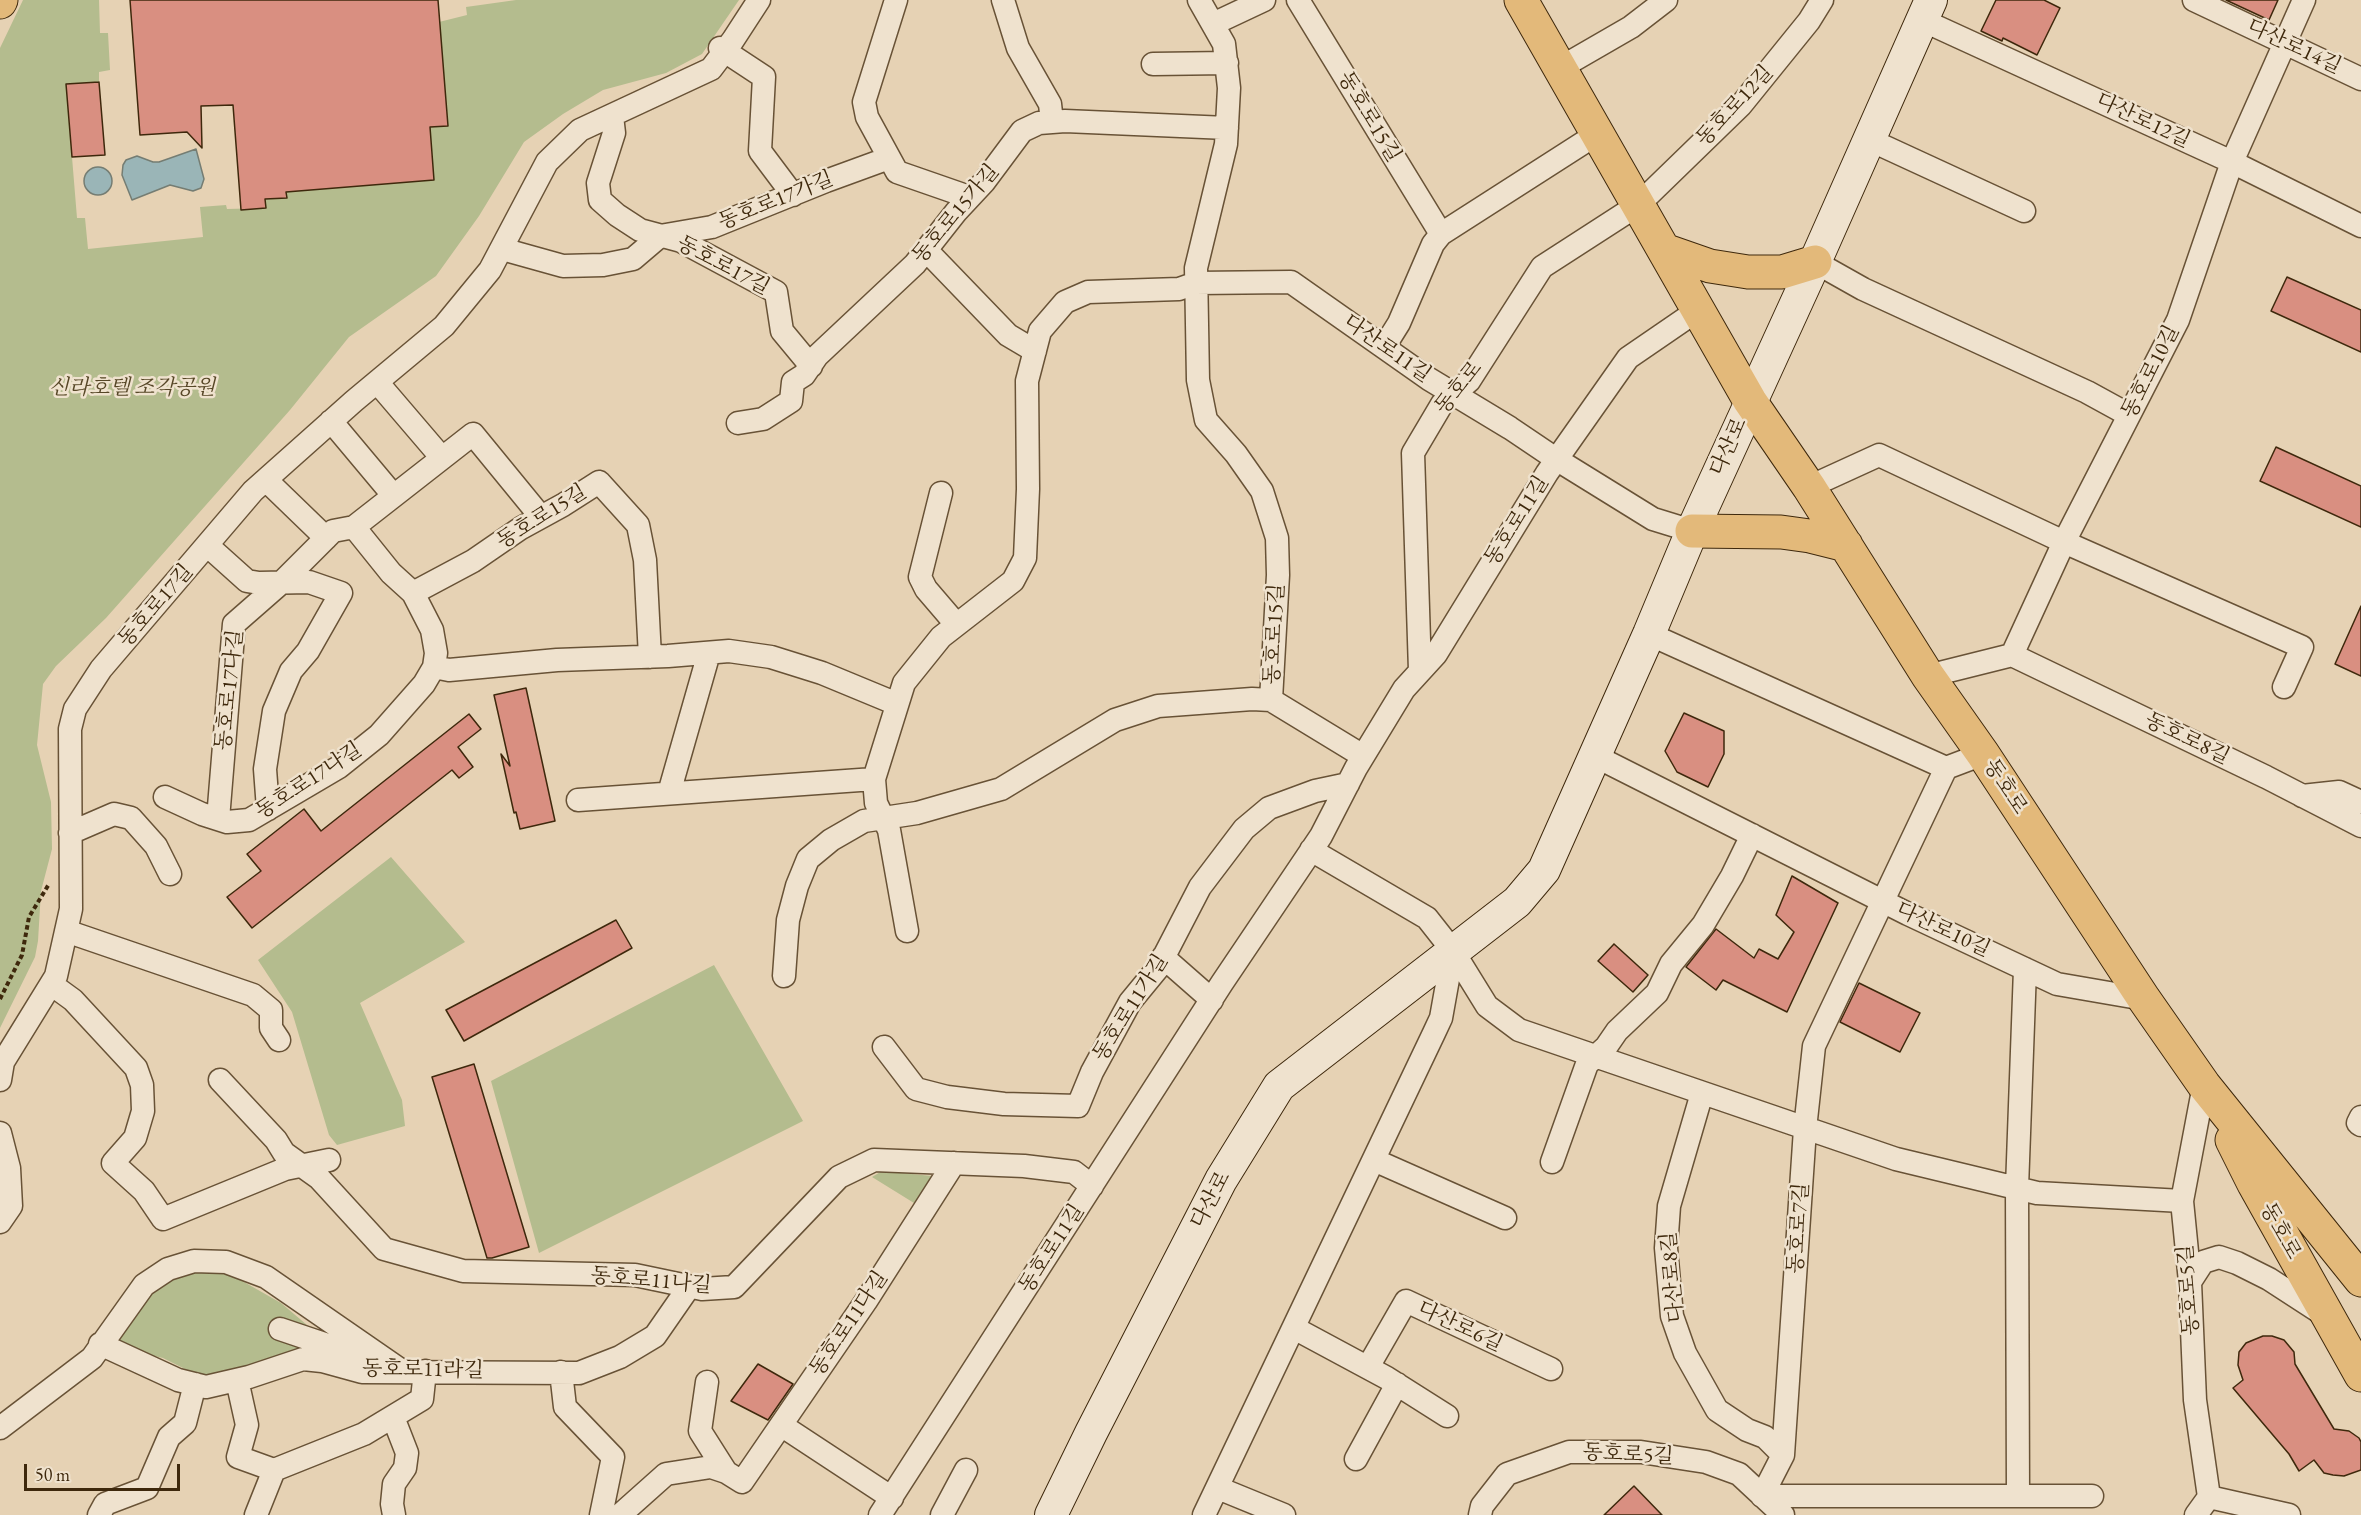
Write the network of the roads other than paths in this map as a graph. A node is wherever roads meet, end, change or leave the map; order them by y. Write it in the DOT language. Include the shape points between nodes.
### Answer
graph roads {
  1 [pos="759,0"];
  2 [pos="896,0"];
  3 [pos="1003,0"];
  4 [pos="1199,0"];
  5 [pos="1264,0"];
  6 [pos="1298,0"];
  7 [pos="1521,0"];
  8 [pos="1664,0"];
  9 [pos="1822,0"];
  10 [pos="2194,0"];
  11 [pos="2304,0"];
  12 [pos="1927,10"];
  13 [pos="1213,24"];
  14 [pos="2285,41"];
  15 [pos="722,50"];
  16 [pos="1227,63"];
  17 [pos="1153,64"];
  18 [pos="1560,68"];
  19 [pos="2361,79"];
  20 [pos="612,116"];
  21 [pos="1052,122"];
  22 [pos="1227,128"];
  23 [pos="1597,134"];
  24 [pos="1870,140"];
  25 [pos="889,158"];
  26 [pos="2232,162"];
  27 [pos="793,195"];
  28 [pos="969,197"];
  29 [pos="1638,205"];
  30 [pos="2024,210"];
  31 [pos="2361,226"];
  32 [pos="1441,234"];
  33 [pos="660,236"];
  34 [pos="502,249"];
  35 [pos="927,250"];
  36 [pos="1664,250"];
  37 [pos="1815,262"];
  38 [pos="1196,283"];
  39 [pos="1698,310"];
  40 [pos="1384,347"];
  41 [pos="1035,351"];
  42 [pos="811,366"];
  43 [pos="377,382"];
  44 [pos="1453,393"];
  45 [pos="1750,401"];
  46 [pos="2129,415"];
  47 [pos="331,421"];
  48 [pos="738,423"];
  49 [pos="442,458"];
  50 [pos="1556,459"];
  51 [pos="266,480"];
  52 [pos="1809,487"];
  53 [pos="941,493"];
  54 [pos="393,495"];
  55 [pos="541,517"];
  56 [pos="354,527"];
  57 [pos="1692,531"];
  58 [pos="326,538"];
  59 [pos="2064,542"];
  60 [pos="1846,545"];
  61 [pos="208,546"];
  62 [pos="282,582"];
  63 [pos="413,593"];
  64 [pos="956,624"];
  65 [pos="1649,634"];
  66 [pos="709,653"];
  67 [pos="2012,655"];
  68 [pos="650,657"];
  69 [pos="434,667"];
  70 [pos="1420,671"];
  71 [pos="1928,676"];
  72 [pos="2284,687"];
  73 [pos="1272,700"];
  74 [pos="897,704"];
  75 [pos="1983,754"];
  76 [pos="1363,756"];
  77 [pos="1595,756"];
  78 [pos="1946,768"];
  79 [pos="874,779"];
  80 [pos="1348,784"];
  81 [pos="669,793"];
  82 [pos="2302,796"];
  83 [pos="165,797"];
  84 [pos="578,800"];
  85 [pos="2361,802"];
  86 [pos="268,809"];
  87 [pos="218,819"];
  88 [pos="882,819"];
  89 [pos="2361,826"];
  90 [pos="70,832"];
  91 [pos="1752,835"];
  92 [pos="1311,850"];
  93 [pos="170,874"];
  94 [pos="1882,901"];
  95 [pos="66,931"];
  96 [pos="907,931"];
  97 [pos="1453,951"];
  98 [pos="1163,957"];
  99 [pos="2025,969"];
  100 [pos="784,976"];
  101 [pos="51,984"];
  102 [pos="2144,999"];
  103 [pos="1212,1000"];
  104 [pos="279,1040"];
  105 [pos="884,1047"];
  106 [pos="1597,1056"];
  107 [pos="0,1080"];
  108 [pos="220,1080"];
  109 [pos="2204,1084"];
  110 [pos="1702,1093"];
  111 [pos="2361,1117"];
  112 [pos="2361,1125"];
  113 [pos="1805,1129"];
  114 [pos="0,1133"];
  115 [pos="329,1160"];
  116 [pos="1374,1160"];
  117 [pos="1552,1162"];
  118 [pos="954,1163"];
  119 [pos="301,1165"];
  120 [pos="1092,1186"];
  121 [pos="2017,1188"];
  122 [pos="2182,1201"];
  123 [pos="1505,1218"];
  124 [pos="0,1222"];
  125 [pos="2361,1280"];
  126 [pos="2190,1282"];
  127 [pos="688,1287"];
  128 [pos="2329,1318"];
  129 [pos="1294,1328"];
  130 [pos="280,1329"];
  131 [pos="100,1344"];
  132 [pos="378,1355"];
  133 [pos="1368,1367"];
  134 [pos="1551,1369"];
  135 [pos="402,1371"];
  136 [pos="425,1371"];
  137 [pos="561,1372"];
  138 [pos="2361,1375"];
  139 [pos="237,1380"];
  140 [pos="707,1382"];
  141 [pos="195,1384"];
  142 [pos="1396,1384"];
  143 [pos="1448,1416"];
  144 [pos="393,1417"];
  145 [pos="781,1425"];
  146 [pos="0,1428"];
  147 [pos="1783,1455"];
  148 [pos="1356,1459"];
  149 [pos="274,1470"];
  150 [pos="966,1470"];
  151 [pos="734,1477"];
  152 [pos="1218,1488"];
  153 [pos="1762,1496"];
  154 [pos="2018,1496"];
  155 [pos="2092,1496"];
  156 [pos="886,1506"];
  157 [pos="2203,1506"];
  158 [pos="99,1515"];
  159 [pos="256,1515"];
  160 [pos="394,1515"];
  161 [pos="601,1515"];
  162 [pos="620,1515"];
  163 [pos="942,1515"];
  164 [pos="1051,1515"];
  165 [pos="1204,1515"];
  166 [pos="1284,1515"];
  167 [pos="1480,1515"];
  168 [pos="1783,1515"];
  169 [pos="2289,1515"];
  1 -- 15 [label="street, 동호로17길"];
  2 -- 25 [label="street" via="864,102 867,117"];
  3 -- 21 [label="street" via="1018,48 1050,104"];
  4 -- 13 [label="street, 동호로15길"];
  5 -- 13 [label="street"];
  6 -- 32 [label="street, 동호로15길"];
  7 -- 18 [label="main road, 동호로"];
  8 -- 18 [label="street" via="1631,27"];
  9 -- 29 [label="street, 동호로12길" via="1741,105"];
  10 -- 14 [label="street, 다산로14길"];
  11 -- 14 [label="street, 동호로10길"];
  12 -- 24 [label="main road, 다산로"];
  12 -- 26 [label="street, 다산로12길"];
  13 -- 16 [label="street, 동호로15길" via="1224,44"];
  14 -- 19 [label="street, 다산로14길"];
  14 -- 26 [label="street, 동호로10길"];
  15 -- 20 [label="street, 동호로17길" via="711,69"];
  15 -- 27 [label="street" via="764,77 760,152"];
  16 -- 17 [label="street"];
  16 -- 22 [label="street, 동호로15길"];
  18 -- 23 [label="main road, 동호로"];
  20 -- 33 [label="street, 동호로17길" via="614,133 598,183 600,200 640,230"];
  20 -- 34 [label="street, 동호로17길" via="580,130 547,162"];
  21 -- 22 [label="street, 동호로15가길"];
  21 -- 28 [label="street, 동호로15가길" via="1022,131"];
  22 -- 38 [label="street, 동호로15길"];
  23 -- 29 [label="main road, 동호로"];
  23 -- 32 [label="street"];
  24 -- 30 [label="street"];
  24 -- 37 [label="main road, 다산로"];
  25 -- 27 [label="street, 동호로17가길"];
  25 -- 28 [label="street" via="897,172"];
  26 -- 31 [label="street, 다산로12길"];
  26 -- 46 [label="street, 동호로10길" via="2178,320"];
  27 -- 33 [label="street, 동호로17가길" via="712,227"];
  28 -- 35 [label="street, 동호로15가길"];
  29 -- 36 [label="main road, 동호로"];
  29 -- 44 [label="street, 동호로" via="1542,267 1469,381"];
  32 -- 40 [label="street"];
  33 -- 34 [label="street, 동호로17길" via="633,259 603,265 563,266"];
  33 -- 42 [label="street, 동호로17길" via="681,241 776,292 782,331"];
  34 -- 43 [label="street, 동호로17길" via="490,270 444,326"];
  35 -- 41 [label="street" via="1008,335"];
  35 -- 42 [label="street, 동호로15가길"];
  36 -- 37 [label="main road" via="1710,266 1748,272 1782,272"];
  36 -- 39 [label="main road, 동호로"];
  37 -- 45 [label="main road, 다산로"];
  37 -- 46 [label="street" via="1863,289"];
  38 -- 40 [label="street, 다산로11길" via="1291,282"];
  38 -- 41 [label="street" via="1179,289 1088,292 1065,302 1040,332"];
  38 -- 73 [label="street, 동호로15길" via="1198,380 1206,420 1262,491 1277,538"];
  39 -- 45 [label="main road, 동호로"];
  39 -- 50 [label="street, 동호로11길" via="1628,358"];
  40 -- 44 [label="street, 다산로11길"];
  41 -- 64 [label="street" via="1027,381 1025,558 1013,581"];
  42 -- 48 [label="street, 동호로15가길" via="793,382 791,401 763,419"];
  43 -- 47 [label="street, 동호로17길"];
  43 -- 49 [label="street"];
  44 -- 50 [label="street, 다산로11길"];
  44 -- 70 [label="street, 동호로" via="1442,404 1413,453"];
  45 -- 52 [label="main road, 동호로"];
  45 -- 57 [label="main road, 다산로"];
  46 -- 59 [label="street, 동호로10길"];
  47 -- 51 [label="street, 동호로17길"];
  47 -- 54 [label="street"];
  49 -- 54 [label="street"];
  49 -- 55 [label="street" via="473,434"];
  50 -- 57 [label="street, 다산로11길" via="1653,519"];
  50 -- 70 [label="street, 동호로11길" via="1436,654"];
  51 -- 58 [label="street"];
  51 -- 61 [label="street, 동호로17길"];
  52 -- 59 [label="street" via="1879,455"];
  52 -- 60 [label="main road, 동호로"];
  53 -- 64 [label="street" via="920,578"];
  54 -- 56 [label="street"];
  55 -- 63 [label="street, 동호로15길" via="473,561"];
  55 -- 68 [label="street, 동호로15길" via="600,482 638,525 645,560"];
  56 -- 58 [label="street" via="333,531"];
  56 -- 63 [label="street" via="391,573"];
  57 -- 60 [label="main road" via="1780,532"];
  57 -- 65 [label="main road, 다산로"];
  58 -- 62 [label="street"];
  59 -- 67 [label="street, 동호로10길"];
  59 -- 72 [label="street" via="2302,647"];
  60 -- 71 [label="main road, 동호로"];
  61 -- 62 [label="street" via="247,581"];
  61 -- 90 [label="street, 동호로17길" via="102,669 75,709 70,729"];
  62 -- 86 [label="street" via="309,582 340,593 308,651 291,671 274,711 265,769"];
  62 -- 87 [label="street, 동호로17다길" via="234,624"];
  63 -- 69 [label="street" via="432,630"];
  64 -- 74 [label="street" via="904,684"];
  65 -- 77 [label="main road, 다산로"];
  65 -- 78 [label="street"];
  66 -- 68 [label="street"];
  66 -- 74 [label="street" via="729,651 771,657"];
  66 -- 81 [label="street"];
  67 -- 71 [label="street"];
  67 -- 82 [label="street, 동호로8길"];
  68 -- 69 [label="street" via="557,660 449,670"];
  69 -- 86 [label="street, 동호로17나길" via="379,735 339,767"];
  70 -- 76 [label="street, 동호로11길" via="1404,689"];
  71 -- 75 [label="main road, 동호로"];
  73 -- 76 [label="street"];
  73 -- 88 [label="street, 동호로15길" via="1158,706 1115,720 1001,789"];
  74 -- 79 [label="street"];
  75 -- 78 [label="street"];
  75 -- 102 [label="main road, 동호로"];
  76 -- 80 [label="street, 동호로11길"];
  77 -- 91 [label="street, 다산로10길"];
  77 -- 97 [label="main road, 다산로" via="1544,870 1517,902"];
  78 -- 94 [label="street, 동호로7길"];
  79 -- 81 [label="street"];
  79 -- 88 [label="street"];
  80 -- 92 [label="street, 동호로11길"];
  80 -- 98 [label="street, 동호로11가길" via="1269,808 1244,829 1200,887"];
  81 -- 84 [label="street"];
  82 -- 85 [label="street" via="2339,792"];
  82 -- 89 [label="street, 동호로8길"];
  83 -- 87 [label="street, 동호로17나길"];
  86 -- 87 [label="street, 동호로17나길" via="249,820"];
  88 -- 96 [label="street" via="889,830"];
  88 -- 100 [label="street, 동호로15길" via="864,821 808,859 788,921"];
  90 -- 93 [label="street" via="114,814 131,818 156,846"];
  90 -- 95 [label="street, 동호로17길" via="71,909"];
  91 -- 94 [label="street, 다산로10길"];
  91 -- 106 [label="street" via="1703,925 1671,964 1657,993"];
  92 -- 97 [label="street" via="1427,918"];
  92 -- 103 [label="street, 동호로11길"];
  94 -- 99 [label="street, 다산로10길"];
  94 -- 113 [label="street, 동호로7길" via="1814,1046"];
  95 -- 101 [label="street, 동호로17길"];
  95 -- 104 [label="street" via="253,995 271,1010 271,1028"];
  97 -- 106 [label="street" via="1487,1006 1519,1030"];
  97 -- 116 [label="street" via="1441,1018"];
  97 -- 164 [label="main road, 다산로" via="1279,1086 1221,1180"];
  98 -- 103 [label="street"];
  98 -- 105 [label="street, 동호로11가길" via="1130,1002 1078,1106 1004,1104 916,1089"];
  99 -- 102 [label="street, 다산로10길" via="2057,984"];
  99 -- 121 [label="street"];
  101 -- 107 [label="street, 동호로17길" via="3,1062"];
  101 -- 119 [label="street" via="73,1000 135,1068 142,1085 143,1111 135,1138 112,1163 144,1191 163,1219"];
  102 -- 109 [label="main road, 동호로"];
  103 -- 120 [label="street, 동호로11길"];
  106 -- 110 [label="street"];
  106 -- 117 [label="street" via="1587,1064"];
  108 -- 119 [label="street, 동호로11나길" via="284,1153"];
  109 -- 122 [label="street, 동호로5길"];
  109 -- 125 [label="main road, 동호로"];
  109 -- 128 [label="main road, 동호로" via="2254,1184"];
  110 -- 113 [label="street"];
  110 -- 147 [label="street, 다산로8길" via="1668,1206 1666,1248 1672,1316 1685,1353 1717,1410 1765,1437"];
  111 -- 112 [label="street"];
  113 -- 121 [label="street" via="1896,1159"];
  113 -- 147 [label="street, 동호로7길"];
  114 -- 124 [label="street" via="9,1168 11,1206"];
  115 -- 119 [label="street"];
  116 -- 123 [label="street"];
  116 -- 129 [label="street"];
  118 -- 120 [label="street, 동호로11나길" via="1074,1172"];
  118 -- 127 [label="street, 동호로11나길" via="874,1160 839,1177 735,1287"];
  118 -- 145 [label="street, 동호로11다길"];
  119 -- 127 [label="street, 동호로11나길" via="319,1178 384,1249 463,1271 635,1275"];
  120 -- 156 [label="street, 동호로11길"];
  121 -- 122 [label="street" via="2037,1193"];
  121 -- 154 [label="street"];
  122 -- 126 [label="street, 동호로5길"];
  126 -- 128 [label="street" via="2203,1262 2219,1257 2269,1280"];
  126 -- 157 [label="street, 동호로5길"];
  127 -- 137 [label="street, 동호로11라길" via="655,1336 620,1357 579,1373"];
  128 -- 138 [label="main road, 동호로"];
  129 -- 133 [label="street"];
  129 -- 152 [label="street"];
  130 -- 132 [label="street" via="357,1355"];
  131 -- 132 [label="street" via="144,1285 168,1269 194,1261 226,1262 266,1277"];
  131 -- 141 [label="street"];
  131 -- 146 [label="street" via="92,1358"];
  132 -- 135 [label="street"];
  133 -- 134 [label="street, 다산로6길" via="1406,1301"];
  133 -- 142 [label="street"];
  135 -- 136 [label="street, 동호로11라길"];
  135 -- 139 [label="street, 동호로11라길" via="362,1372 303,1359"];
  136 -- 137 [label="street, 동호로11라길"];
  136 -- 144 [label="street" via="422,1399"];
  137 -- 161 [label="street" via="565,1407 613,1457"];
  139 -- 141 [label="street, 동호로11라길" via="206,1387"];
  139 -- 149 [label="street" via="247,1425 238,1457"];
  140 -- 151 [label="street" via="700,1431"];
  141 -- 158 [label="street" via="185,1423 169,1437 147,1488 105,1504"];
  142 -- 143 [label="street"];
  142 -- 148 [label="street"];
  144 -- 149 [label="street" via="364,1434"];
  144 -- 160 [label="street" via="407,1453 405,1468 394,1484"];
  145 -- 151 [label="street, 동호로11다길"];
  145 -- 156 [label="street, 동호로11길"];
  147 -- 153 [label="street, 동호로7길"];
  149 -- 159 [label="street"];
  150 -- 163 [label="street"];
  151 -- 162 [label="street" via="711,1467 666,1474"];
  152 -- 165 [label="street"];
  152 -- 166 [label="street"];
  153 -- 154 [label="street"];
  153 -- 167 [label="street, 동호로5길" via="1738,1474 1706,1462 1641,1452 1569,1452 1507,1474 1482,1506"];
  153 -- 168 [label="street, 동호로5길"];
  154 -- 155 [label="street"];
  157 -- 169 [label="street, 동호로5길"];
}
